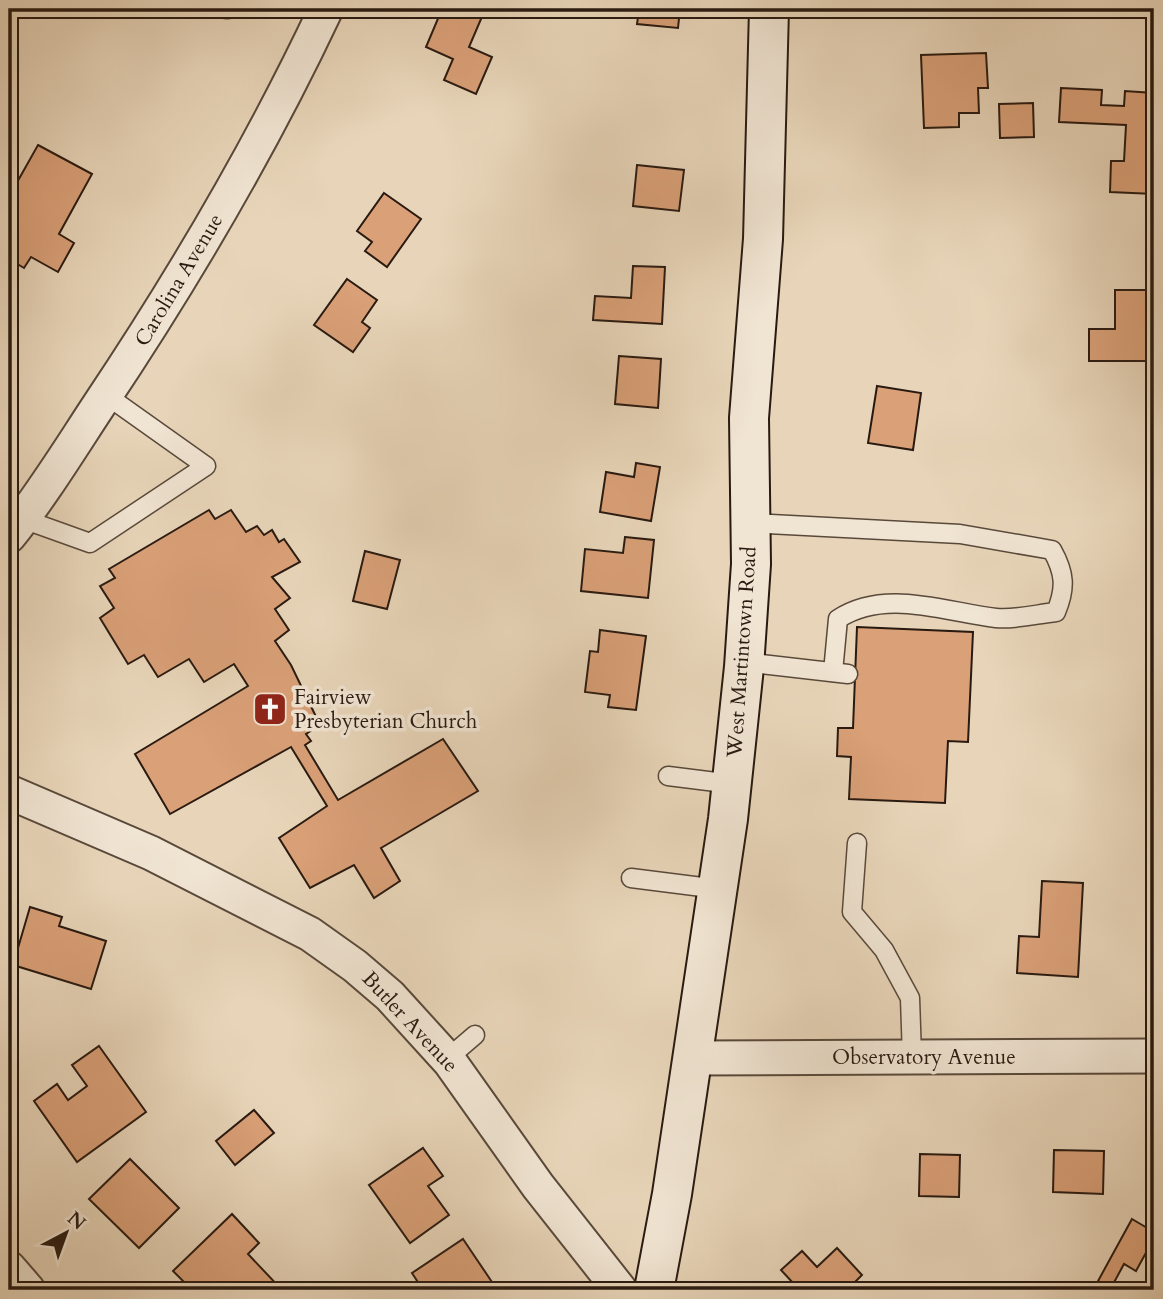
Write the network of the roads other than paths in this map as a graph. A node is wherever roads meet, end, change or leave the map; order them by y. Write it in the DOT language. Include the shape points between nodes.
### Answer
graph roads {
  1 [pos="326,9"];
  2 [pos="769,9"];
  3 [pos="106,395"];
  4 [pos="750,523"];
  5 [pos="16,528"];
  6 [pos="744,662"];
  7 [pos="668,776"];
  8 [pos="732,784"];
  9 [pos="9,792"];
  10 [pos="857,843"];
  11 [pos="631,878"];
  12 [pos="718,889"];
  13 [pos="475,1035"];
  14 [pos="1154,1056"];
  15 [pos="912,1057"];
  16 [pos="693,1058"];
  17 [pos="447,1059"];
  18 [pos="9,1268"];
  19 [pos="28,1290"];
  20 [pos="620,1290"];
  21 [pos="654,1290"];
  1 -- 3 [label="street, Carolina Avenue" via="204,241"];
  2 -- 4 [label="main road, West Martintown Road" via="763,239 749,418"];
  3 -- 5 [label="street, Carolina Avenue"];
  3 -- 5 [label="lane" via="206,466 90,543"];
  4 -- 6 [label="main road, West Martintown Road"];
  4 -- 6 [label="lane" via="960,534 1052,550 1063,570 1064,594 1056,612 999,618 886,603 853,609 838,619 840,673"];
  6 -- 8 [label="main road, West Martintown Road"];
  7 -- 8 [label="lane"];
  8 -- 12 [label="main road, West Martintown Road"];
  9 -- 17 [label="street, Butler Avenue" via="151,853 310,934 390,996"];
  10 -- 15 [label="lane" via="852,912 884,950 910,998"];
  11 -- 12 [label="lane"];
  12 -- 16 [label="main road, West Martintown Road"];
  13 -- 17 [label="lane"];
  14 -- 15 [label="street, Observatory Avenue"];
  15 -- 16 [label="street, Observatory Avenue"];
  16 -- 21 [label="main road, West Martintown Road"];
  17 -- 20 [label="street, Butler Avenue"];
  18 -- 19 [label="street"];
}
